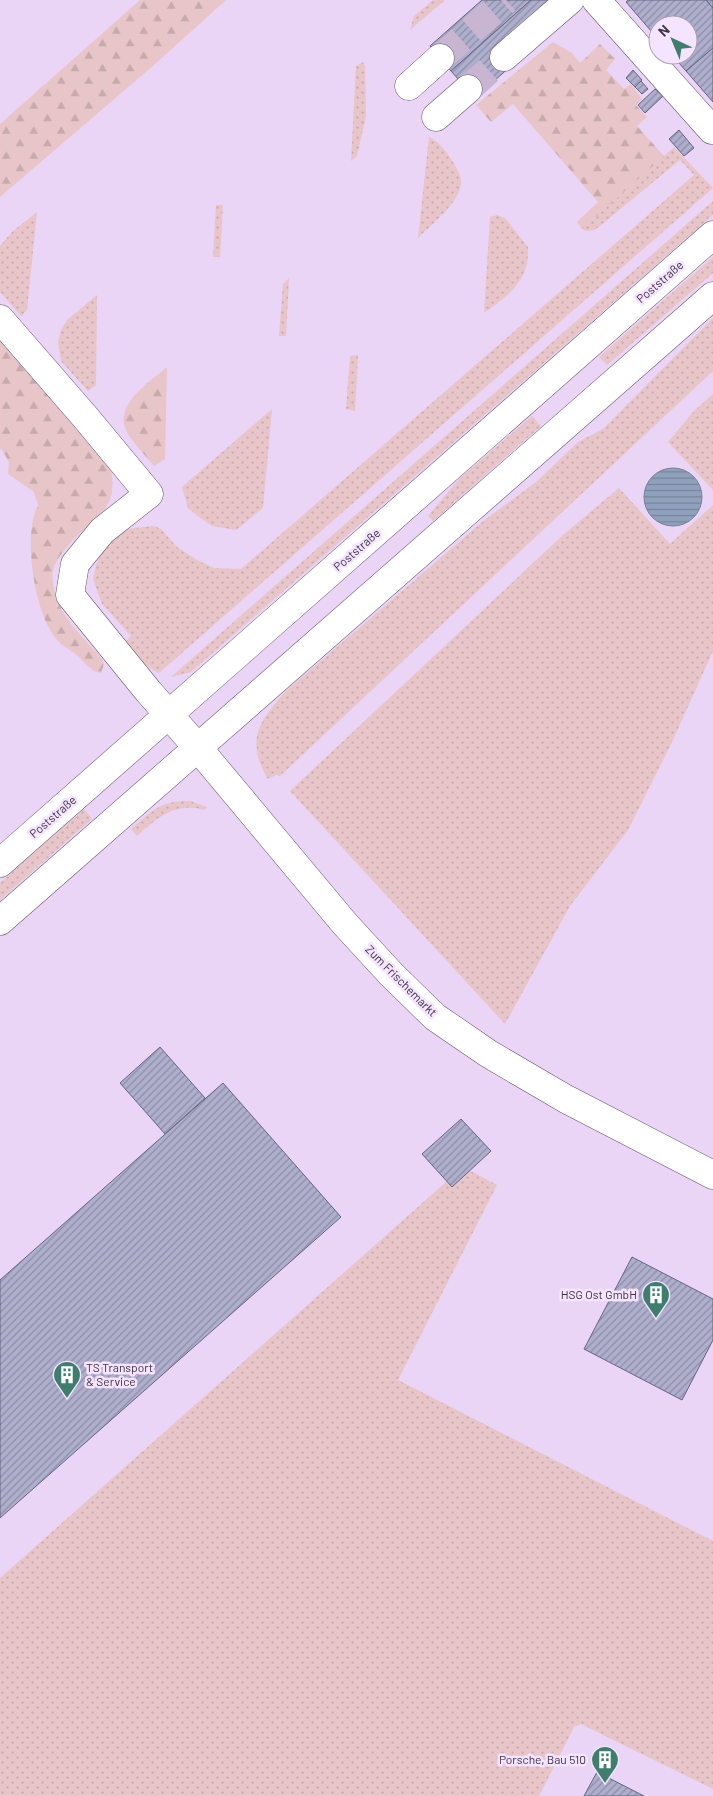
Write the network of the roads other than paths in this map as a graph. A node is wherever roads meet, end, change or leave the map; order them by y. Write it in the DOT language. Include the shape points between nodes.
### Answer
graph roads {
  1 [pos="570,0"];
  2 [pos="596,0"];
  3 [pos="504,57"];
  4 [pos="440,58"];
  5 [pos="409,86"];
  6 [pos="468,90"];
  7 [pos="436,118"];
  8 [pos="712,130"];
  9 [pos="713,235"];
  10 [pos="713,296"];
  11 [pos="0,319"];
  12 [pos="169,716"];
  13 [pos="198,748"];
  14 [pos="0,863"];
  15 [pos="0,921"];
  16 [pos="713,1175"];
  1 -- 3 [label="street"];
  2 -- 8 [label="street"];
  4 -- 5 [label="street"];
  6 -- 7 [label="street"];
  9 -- 12 [label="street, Poststraße"];
  10 -- 13 [label="street"];
  11 -- 12 [label="street, Zum Frischemarkt" via="149,494 102,531 75,564 70,595"];
  12 -- 13 [label="street, Zum Frischemarkt"];
  12 -- 14 [label="street, Poststraße"];
  13 -- 15 [label="street"];
  13 -- 16 [label="street, Zum Frischemarkt" via="345,924 435,1017 489,1054 566,1099"];
}
